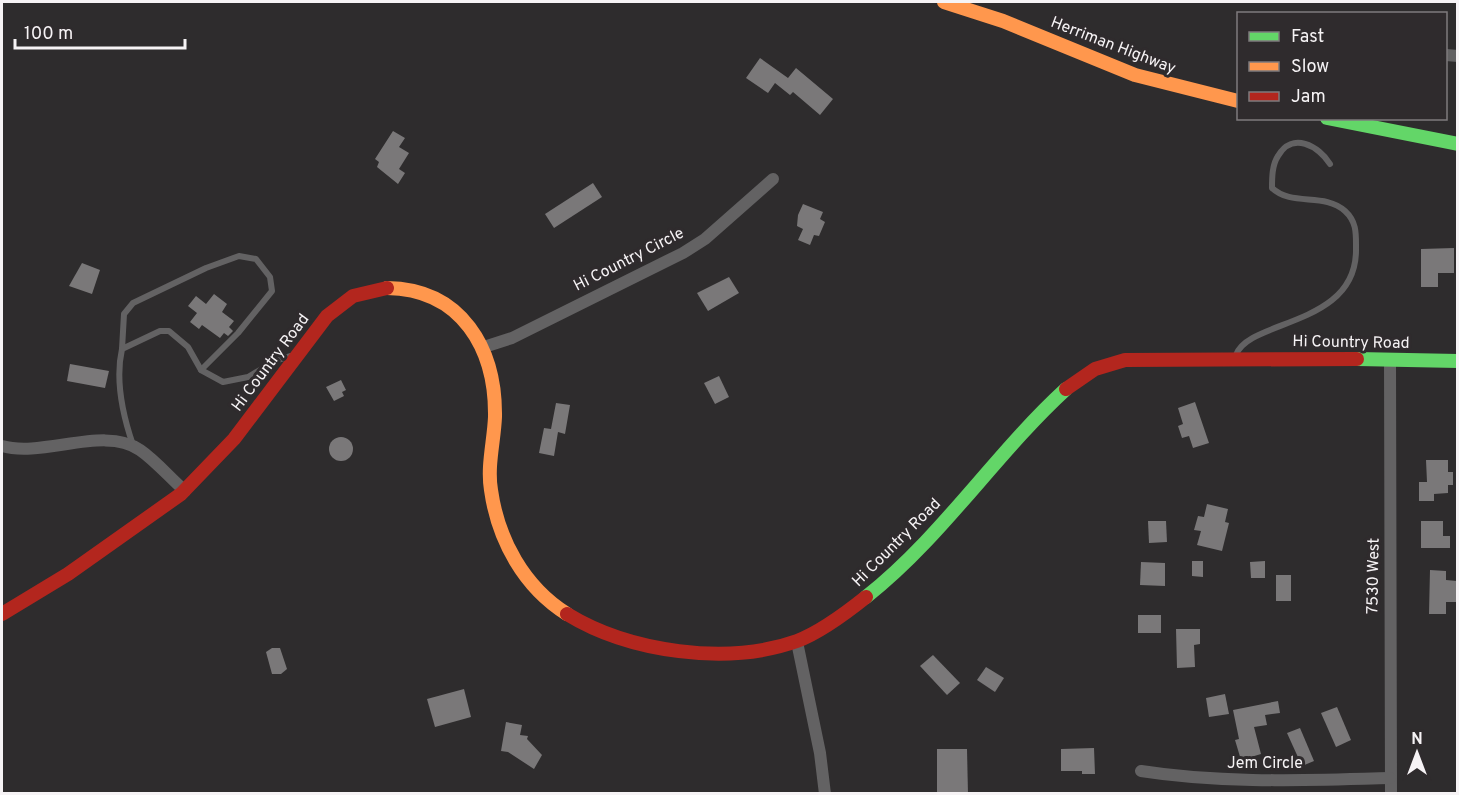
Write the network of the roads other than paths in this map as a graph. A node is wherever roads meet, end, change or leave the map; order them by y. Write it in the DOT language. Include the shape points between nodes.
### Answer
graph roads {
  1 [pos="944,2"];
  2 [pos="1237,100"];
  3 [pos="1346,120"];
  4 [pos="1374,123"];
  5 [pos="1458,144"];
  6 [pos="1330,164"];
  7 [pos="773,179"];
  8 [pos="484,347"];
  9 [pos="122,349"];
  10 [pos="295,355"];
  11 [pos="1235,358"];
  12 [pos="1390,360"];
  13 [pos="1458,361"];
  14 [pos="201,370"];
  15 [pos="2,446"];
  16 [pos="133,446"];
  17 [pos="185,491"];
  18 [pos="2,614"];
  19 [pos="797,642"];
  20 [pos="1141,771"];
  21 [pos="1390,778"];
  22 [pos="825,794"];
  23 [pos="1391,794"];
  1 -- 2 [label="street, Herriman Highway" via="1003,21 1135,75"];
  3 -- 4 [label="street"];
  4 -- 5 [label="street"];
  6 -- 11 [label="lane" via="1322,152 1309,144 1293,143 1276,157 1272,188 1280,196 1335,204 1353,220 1356,256 1350,278 1318,310 1250,338"];
  7 -- 8 [label="street, Hi Country Circle" via="705,239 683,253 512,338"];
  8 -- 10 [label="street, Hi Country Road" via="464,317 441,302 418,291 392,287 347,298"];
  8 -- 19 [label="street, Hi Country Road" via="493,391 490,469 496,520 515,562 555,606 600,635 634,646 664,650 759,649"];
  9 -- 14 [label="lane" via="160,332 169,332 188,346"];
  9 -- 14 [label="lane" via="124,314 133,303 239,256 256,259 270,277 272,291"];
  9 -- 16 [label="lane" via="120,385"];
  10 -- 14 [label="lane" via="277,360 248,377 223,382"];
  10 -- 17 [label="street, Hi Country Road" via="235,439"];
  11 -- 12 [label="street, Hi Country Road"];
  11 -- 19 [label="street, Hi Country Road" via="1124,361 1107,364 1075,380 1001,454 940,526 874,594"];
  12 -- 13 [label="street, Hi Country Road"];
  12 -- 21 [label="street, 7530 West"];
  15 -- 16 [label="street" via="39,449 106,441"];
  16 -- 17 [label="street"];
  17 -- 18 [label="street, Hi Country Road" via="67,576"];
  19 -- 22 [label="street"];
  20 -- 21 [label="street, Jem Circle" via="1234,781"];
  21 -- 23 [label="street, 7530 West"];
}
